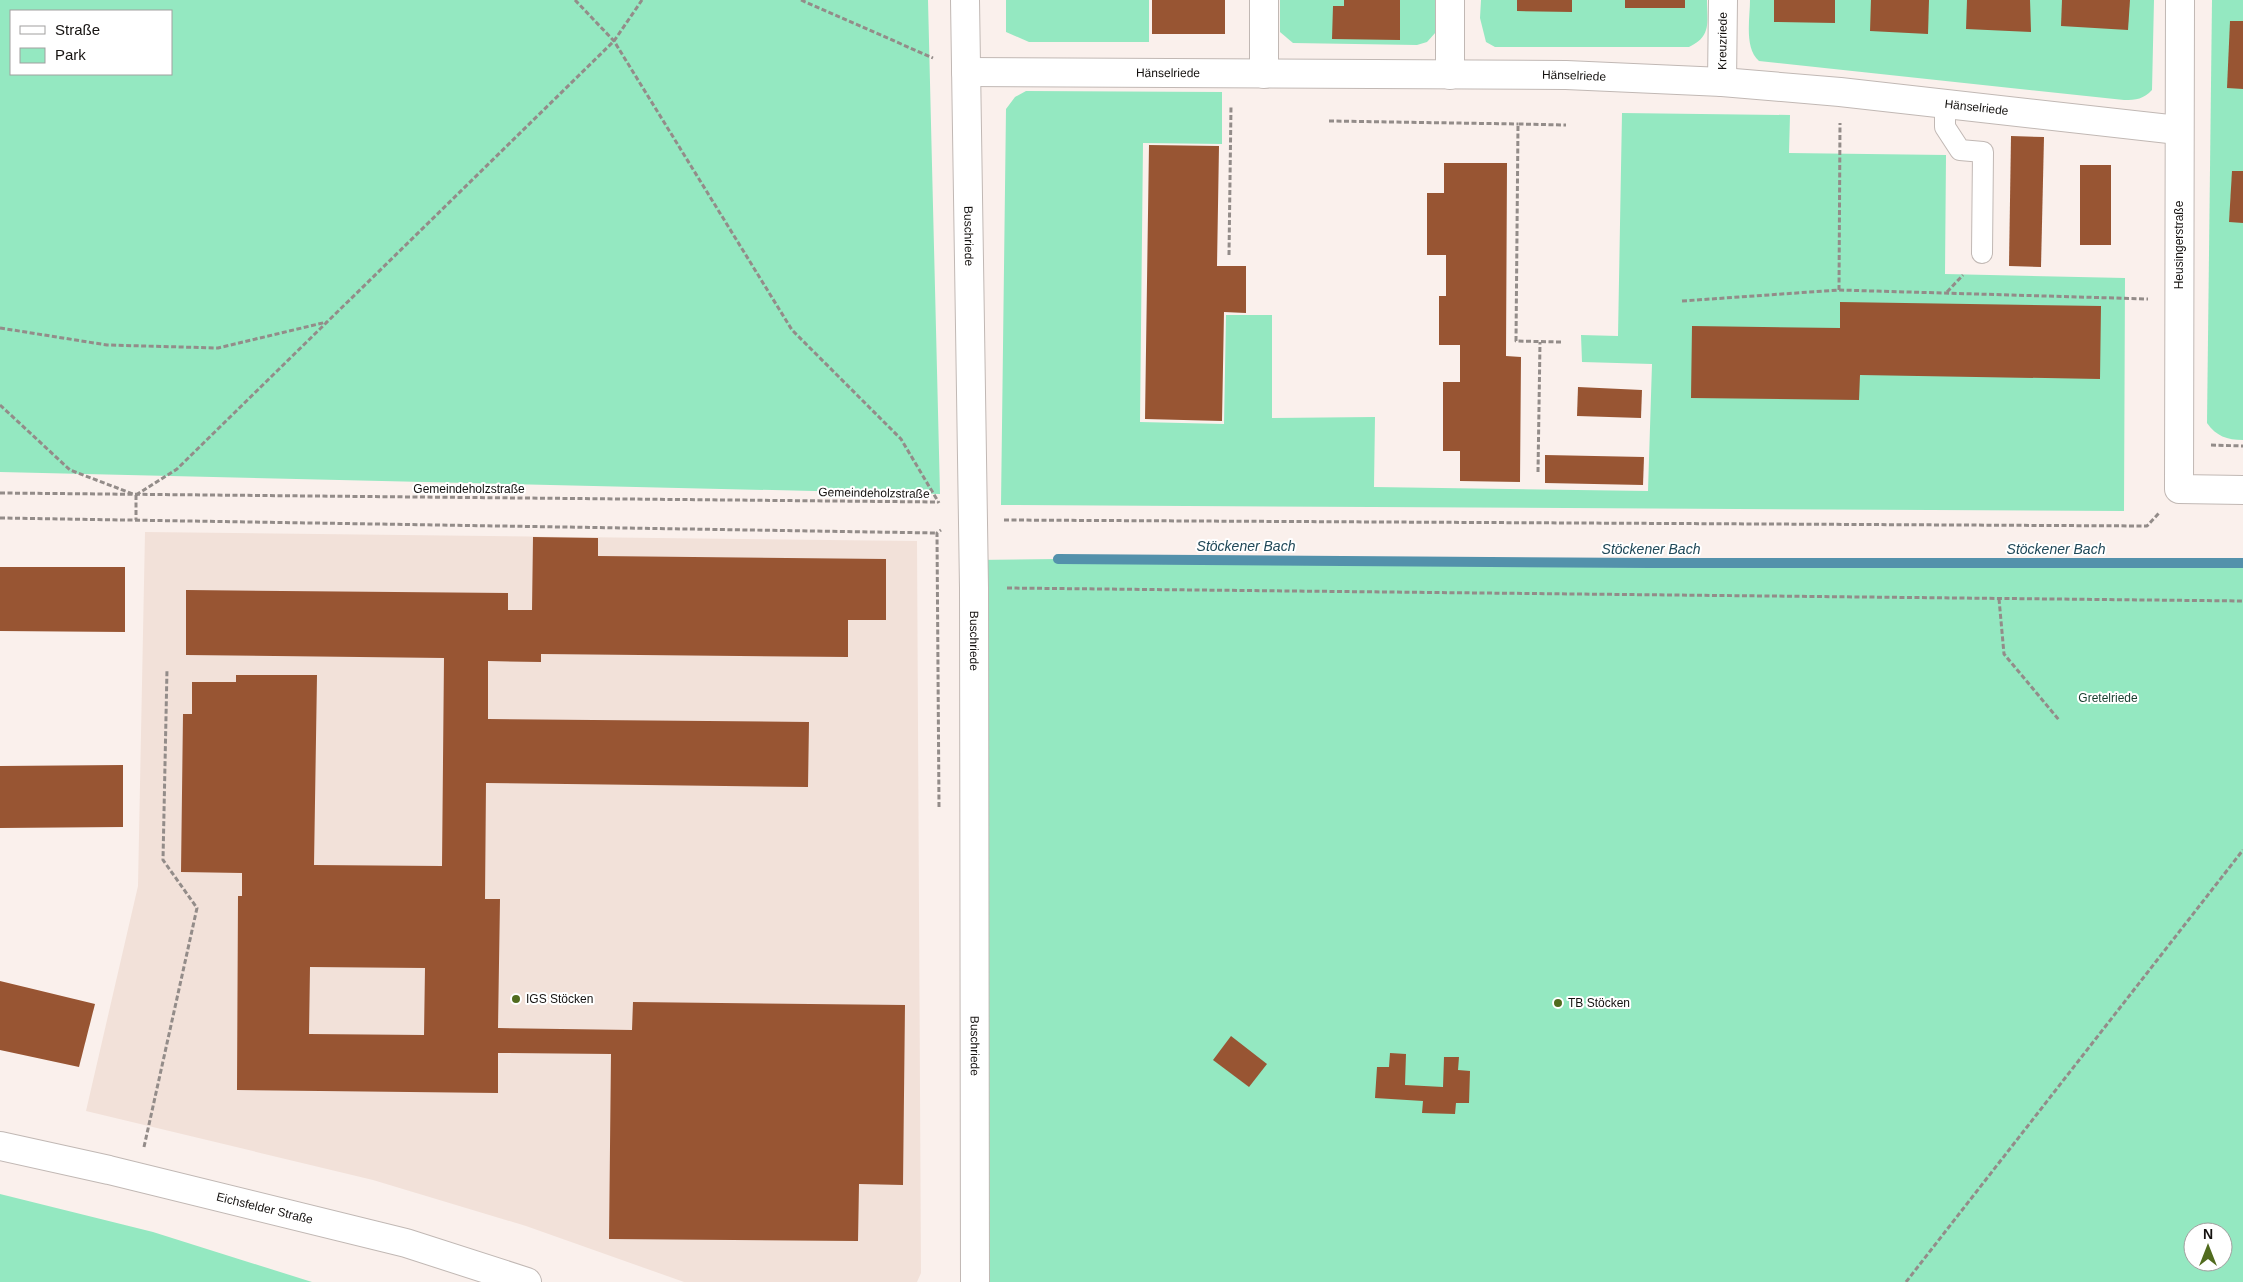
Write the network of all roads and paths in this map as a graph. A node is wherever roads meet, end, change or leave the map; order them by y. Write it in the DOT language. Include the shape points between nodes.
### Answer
graph roads {
  1 [pos="575,0"];
  2 [pos="642,0"];
  3 [pos="801,0"];
  4 [pos="965,0"];
  5 [pos="1264,0"];
  6 [pos="1450,0"];
  7 [pos="1723,0"];
  8 [pos="2180,0"];
  9 [pos="614,41"];
  10 [pos="966,72"];
  11 [pos="1231,73"];
  12 [pos="1264,74"];
  13 [pos="1450,75"];
  14 [pos="1722,82"];
  15 [pos="1840,92"];
  16 [pos="1945,104"];
  17 [pos="1329,121"];
  18 [pos="1518,124"];
  19 [pos="1566,125"];
  20 [pos="2178,130"];
  21 [pos="1982,253"];
  22 [pos="1229,255"];
  23 [pos="1839,290"];
  24 [pos="2179,299"];
  25 [pos="1682,300"];
  26 [pos="329,321"];
  27 [pos="0,328"];
  28 [pos="1540,342"];
  29 [pos="1561,342"];
  30 [pos="0,405"];
  31 [pos="1538,472"];
  32 [pos="2179,489"];
  33 [pos="2243,490"];
  34 [pos="0,493"];
  35 [pos="136,495"];
  36 [pos="0,518"];
  37 [pos="136,520"];
  38 [pos="1000,520"];
  39 [pos="938,533"];
  40 [pos="974,588"];
  41 [pos="1999,599"];
  42 [pos="2243,601"];
  43 [pos="167,669"];
  44 [pos="2059,720"];
  45 [pos="2243,850"];
  46 [pos="0,1146"];
  47 [pos="138,1177"];
  48 [pos="527,1282"];
  49 [pos="975,1282"];
  50 [pos="1906,1282"];
  1 -- 9 [label="path"];
  2 -- 9 [label="path"];
  3 -- 10 [label="path"];
  4 -- 10 [label="street, Buschriede"];
  5 -- 12 [label="street"];
  6 -- 13 [label="street"];
  7 -- 14 [label="street, Kreuzriede"];
  8 -- 20 [label="street, Heusingerstraße"];
  9 -- 26 [label="path"];
  9 -- 35 [label="path, Gemeindeholzstraße" via="792,330 901,439 938,502"];
  10 -- 11 [label="street, Hänselriede"];
  10 -- 40 [label="street, Buschriede"];
  11 -- 12 [label="street, Hänselriede"];
  11 -- 22 [label="path"];
  12 -- 13 [label="street, Hänselriede"];
  13 -- 14 [label="street, Hänselriede" via="1566,75"];
  14 -- 15 [label="street, Hänselriede"];
  15 -- 16 [label="street, Hänselriede"];
  15 -- 23 [label="path"];
  16 -- 20 [label="street, Hänselriede"];
  16 -- 21 [label="lane" via="1945,127 1960,150 1983,152"];
  17 -- 18 [label="path"];
  18 -- 19 [label="path"];
  18 -- 28 [label="path" via="1516,341"];
  20 -- 24 [label="street, Heusingerstraße"];
  23 -- 24 [label="path"];
  23 -- 25 [label="path"];
  24 -- 32 [label="street, Heusingerstraße"];
  26 -- 27 [label="path" via="218,348 107,345"];
  26 -- 35 [label="path" via="177,469"];
  28 -- 29 [label="path"];
  28 -- 31 [label="path"];
  30 -- 35 [label="path" via="70,470"];
  32 -- 33 [label="street"];
  32 -- 38 [label="path" via="2147,526"];
  34 -- 35 [label="path, Gemeindeholzstraße"];
  35 -- 37 [label="path"];
  36 -- 37 [label="path"];
  37 -- 39 [label="path"];
  40 -- 41 [label="path"];
  40 -- 49 [label="street, Buschriede"];
  41 -- 42 [label="path"];
  41 -- 44 [label="path" via="2004,654"];
  43 -- 47 [label="path" via="163,860 196,908"];
  45 -- 50 [label="path"];
  46 -- 47 [label="street, Eichsfelder Straße"];
  47 -- 48 [label="street, Eichsfelder Straße" via="406,1243"];
}
